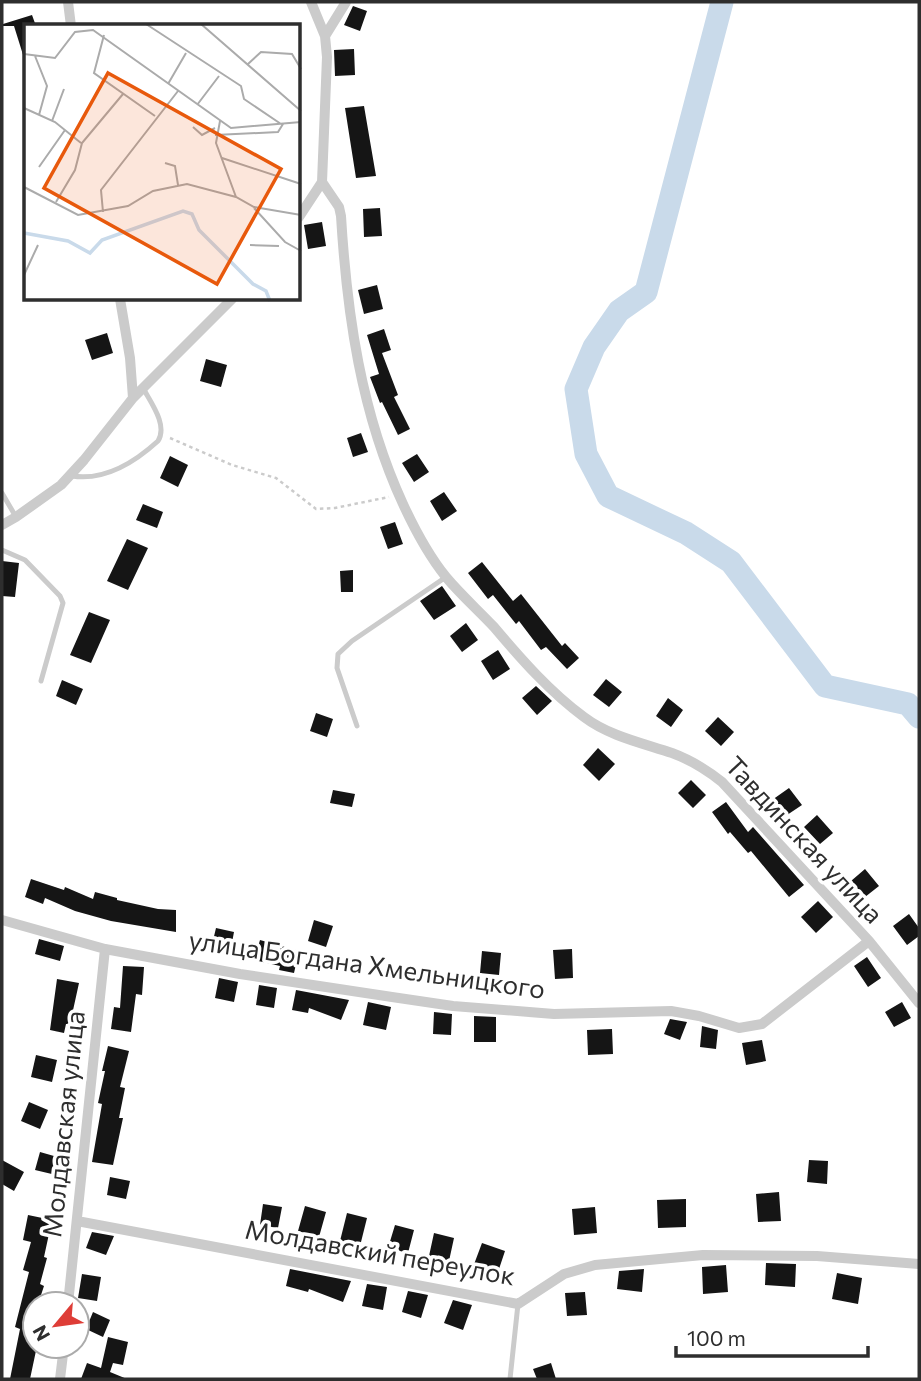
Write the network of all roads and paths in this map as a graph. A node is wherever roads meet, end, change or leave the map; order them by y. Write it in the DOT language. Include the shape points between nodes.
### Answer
graph roads {
  1 [pos="68,2"];
  2 [pos="310,2"];
  3 [pos="346,2"];
  4 [pos="71,24"];
  5 [pos="325,36"];
  6 [pos="322,183"];
  7 [pos="301,214"];
  8 [pos="120,301"];
  9 [pos="230,301"];
  10 [pos="143,388"];
  11 [pos="133,398"];
  12 [pos="161,435"];
  13 [pos="69,476"];
  14 [pos="2,493"];
  15 [pos="399,494"];
  16 [pos="16,517"];
  17 [pos="2,525"];
  18 [pos="2,550"];
  19 [pos="446,577"];
  20 [pos="41,681"];
  21 [pos="357,726"];
  22 [pos="2,920"];
  23 [pos="869,942"];
  24 [pos="105,949"];
  25 [pos="919,1003"];
  26 [pos="77,1221"];
  27 [pos="919,1264"];
  28 [pos="70,1290"];
  29 [pos="518,1304"];
  30 [pos="62,1360"];
  31 [pos="60,1379"];
  32 [pos="510,1379"];
  1 -- 4 [label="street"];
  2 -- 5 [label="street"];
  3 -- 5 [label="street"];
  5 -- 6 [label="street"];
  6 -- 7 [label="street"];
  6 -- 15 [label="street, Тавдинская улица" via="339,207 356,358 375,433"];
  8 -- 11 [label="street"];
  9 -- 10 [label="street"];
  10 -- 11 [label="street"];
  10 -- 12 [label="lane" via="155,409"];
  11 -- 13 [label="street"];
  12 -- 13 [label="lane" via="122,467 91,478"];
  12 -- 15 [label="path" via="276,478 316,509"];
  13 -- 16 [label="street"];
  14 -- 16 [label="lane"];
  15 -- 19 [label="street, Тавдинская улица"];
  16 -- 17 [label="street"];
  18 -- 20 [label="lane" via="25,560 63,603"];
  19 -- 21 [label="lane" via="338,654 337,667"];
  19 -- 23 [label="street, Тавдинская улица" via="585,718 688,760 722,782"];
  22 -- 24 [label="street, улица Богдана Хмельницкого"];
  23 -- 24 [label="street, улица Богдана Хмельницкого" via="762,1024 739,1028 671,1011 554,1014 453,1006"];
  23 -- 25 [label="street, Тавдинская улица"];
  24 -- 26 [label="street, Молдавская улица"];
  26 -- 28 [label="street, Молдавская улица"];
  26 -- 29 [label="street, Молдавский переулок"];
  27 -- 29 [label="street, Молдавский переулок" via="817,1256 703,1255 595,1265 564,1274"];
  29 -- 32 [label="lane"];
  30 -- 31 [label="street"];
}
